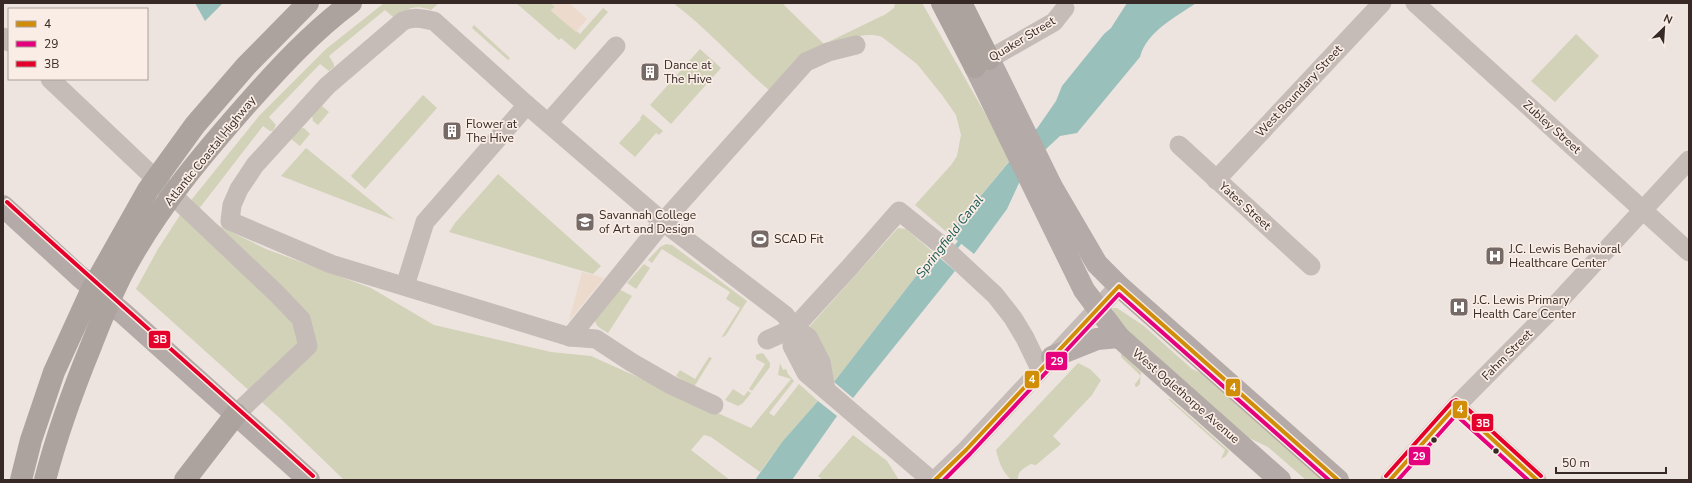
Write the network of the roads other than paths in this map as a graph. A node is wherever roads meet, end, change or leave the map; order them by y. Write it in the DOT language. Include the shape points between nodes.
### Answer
graph roads {
  1 [pos="308,3"];
  2 [pos="350,3"];
  3 [pos="942,3"];
  4 [pos="961,3"];
  5 [pos="1382,3"];
  6 [pos="1415,3"];
  7 [pos="1065,8"];
  8 [pos="856,45"];
  9 [pos="616,46"];
  10 [pos="982,63"];
  11 [pos="51,80"];
  12 [pos="527,105"];
  13 [pos="548,123"];
  14 [pos="1178,145"];
  15 [pos="1689,160"];
  16 [pos="1216,180"];
  17 [pos="1046,194"];
  18 [pos="3,206"];
  19 [pos="1642,210"];
  20 [pos="663,222"];
  21 [pos="1689,252"];
  22 [pos="1311,266"];
  23 [pos="405,286"];
  24 [pos="1119,286"];
  25 [pos="1098,308"];
  26 [pos="794,328"];
  27 [pos="570,337"];
  28 [pos="1119,337"];
  29 [pos="767,340"];
  30 [pos="1046,363"];
  31 [pos="714,405"];
  32 [pos="1456,406"];
  33 [pos="236,414"];
  34 [pos="22,480"];
  35 [pos="45,480"];
  36 [pos="185,480"];
  37 [pos="309,480"];
  38 [pos="931,480"];
  39 [pos="935,480"];
  40 [pos="1280,480"];
  41 [pos="1338,480"];
  42 [pos="1390,480"];
  43 [pos="1537,480"];
  1 -- 34 [label="highway, Atlantic Coastal Highway, bridge" via="246,66 196,126 148,190 91,291 54,372 31,440"];
  2 -- 35 [label="highway, Atlantic Coastal Highway, bridge" via="326,22 269,79 214,141 165,205 128,264 101,319 54,443"];
  3 -- 10 [label="highway"];
  4 -- 10 [label="highway"];
  5 -- 16 [label="street, West Boundary Street"];
  6 -- 19 [label="street, Zubley Street"];
  7 -- 10 [label="street, Quaker Street" via="1054,22"];
  8 -- 20 [label="street" via="828,52 806,62"];
  9 -- 13 [label="street"];
  10 -- 17 [label="main road"];
  11 -- 33 [label="street" via="301,319 308,346"];
  12 -- 13 [label="street"];
  12 -- 23 [label="street" via="472,156 418,218"];
  12 -- 23 [label="street" via="434,21 411,17 327,86 256,165 238,189 230,221 331,264"];
  13 -- 20 [label="street"];
  14 -- 16 [label="street, Yates Street"];
  15 -- 19 [label="street, Fahm Street"];
  16 -- 22 [label="street, Yates Street"];
  17 -- 24 [label="main road" via="1097,264"];
  17 -- 25 [label="main road, West Oglethorpe Avenue" via="1084,290"];
  18 -- 33 [label="main road" via="78,276"];
  19 -- 21 [label="street, Zubley Street"];
  19 -- 32 [label="street, Fahm Street" via="1550,311"];
  20 -- 26 [label="street" via="785,315"];
  20 -- 27 [label="street"];
  23 -- 27 [label="street"];
  24 -- 25 [label="street"];
  24 -- 41 [label="main road"];
  25 -- 28 [label="main road, West Oglethorpe Avenue"];
  25 -- 30 [label="street"];
  26 -- 29 [label="street"];
  26 -- 30 [label="street" via="899,210 995,295"];
  26 -- 38 [label="street" via="808,337 821,362 826,390"];
  27 -- 31 [label="street" via="596,339 670,385"];
  28 -- 30 [label="main road" via="1097,339"];
  28 -- 40 [label="main road, West Oglethorpe Avenue"];
  30 -- 39 [label="street"];
  32 -- 42 [label="street, Fahm Street"];
  32 -- 43 [label="street"];
  33 -- 36 [label="highway"];
  33 -- 37 [label="main road"];
}
